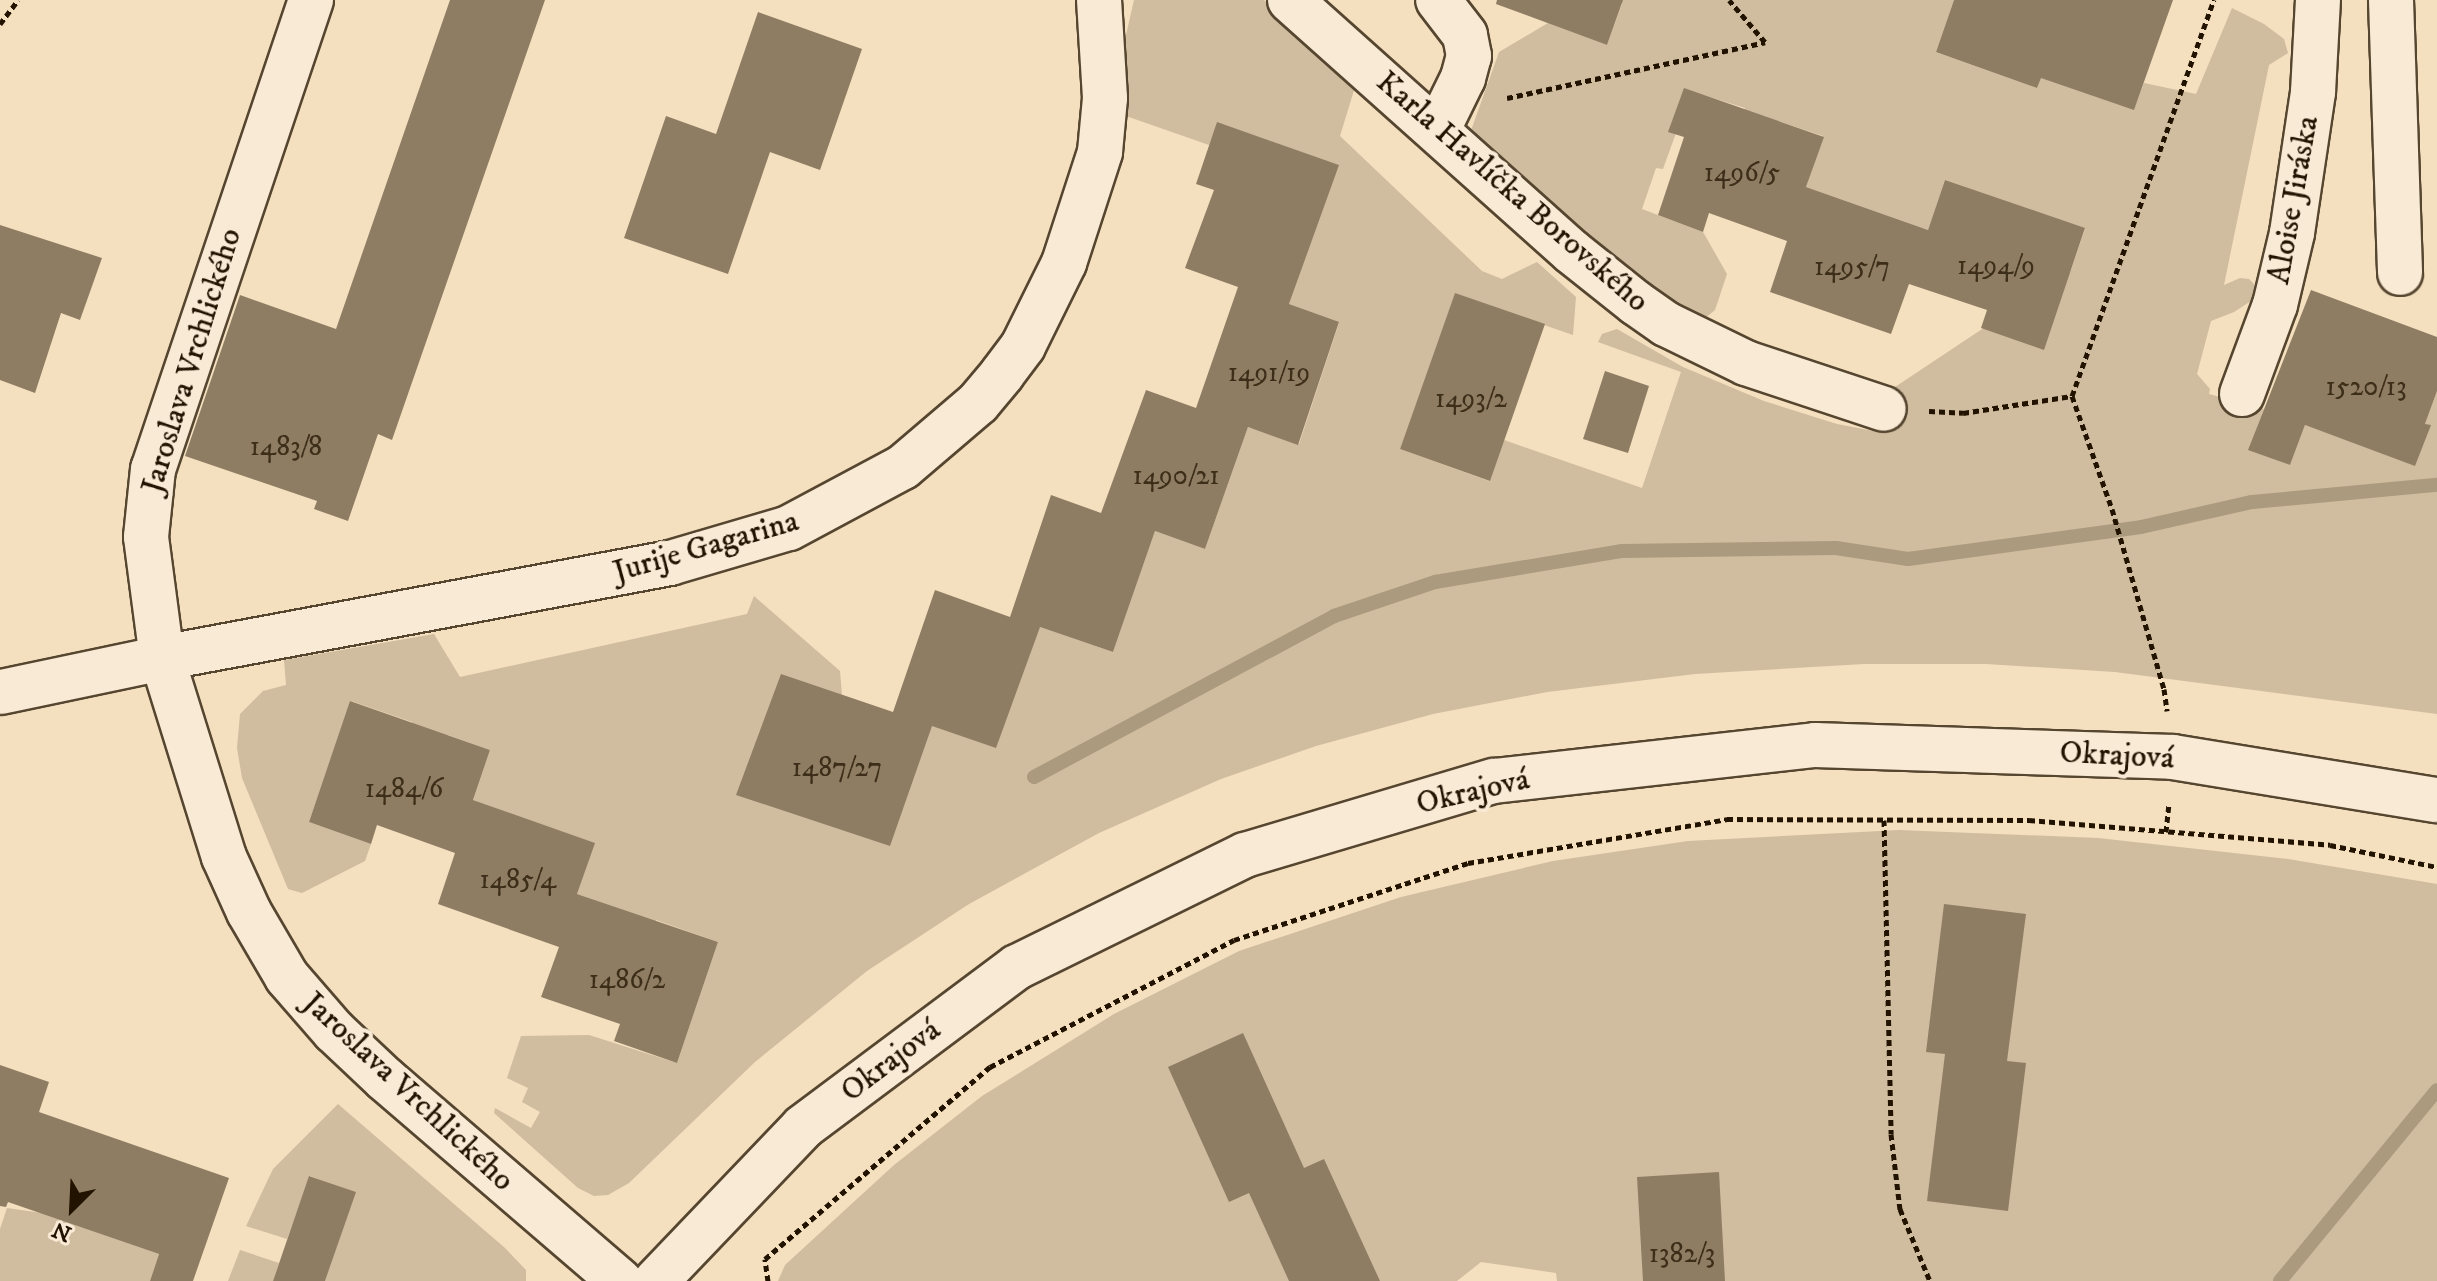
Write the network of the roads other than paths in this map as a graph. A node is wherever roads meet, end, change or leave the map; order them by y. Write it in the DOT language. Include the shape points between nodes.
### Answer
graph roads {
  1 [pos="311,0"];
  2 [pos="1099,0"];
  3 [pos="1290,0"];
  4 [pos="1438,0"];
  5 [pos="2318,0"];
  6 [pos="2391,0"];
  7 [pos="1441,133"];
  8 [pos="2400,273"];
  9 [pos="2242,394"];
  10 [pos="1884,409"];
  11 [pos="162,658"];
  12 [pos="1,692"];
  13 [pos="2437,800"];
  14 [pos="620,1281"];
  15 [pos="656,1281"];
  1 -- 11 [label="street, Jaroslava Vrchlického" via="153,469 146,537"];
  2 -- 11 [label="street, Jurije Gagarina" via="1105,98 1100,152 1064,263 1023,346 1002,374 978,403 903,467 789,528 670,563"];
  3 -- 7 [label="street, Karla Havlíčka Borovského"];
  4 -- 7 [label="street" via="1465,35 1469,56"];
  5 -- 9 [label="street, Aloise Jiráska" via="2313,92 2292,233 2275,305"];
  6 -- 8 [label="street"];
  7 -- 10 [label="street, Karla Havlíčka Borovského" via="1572,252 1666,324 1746,363"];
  11 -- 12 [label="street, Jurije Gagarina"];
  11 -- 14 [label="street, Jaroslava Vrchlického" via="224,857 287,977 385,1079"];
  13 -- 15 [label="street, Okrajová" via="2173,757 1815,745 1494,781 1245,855 1017,967 803,1127"];
}
